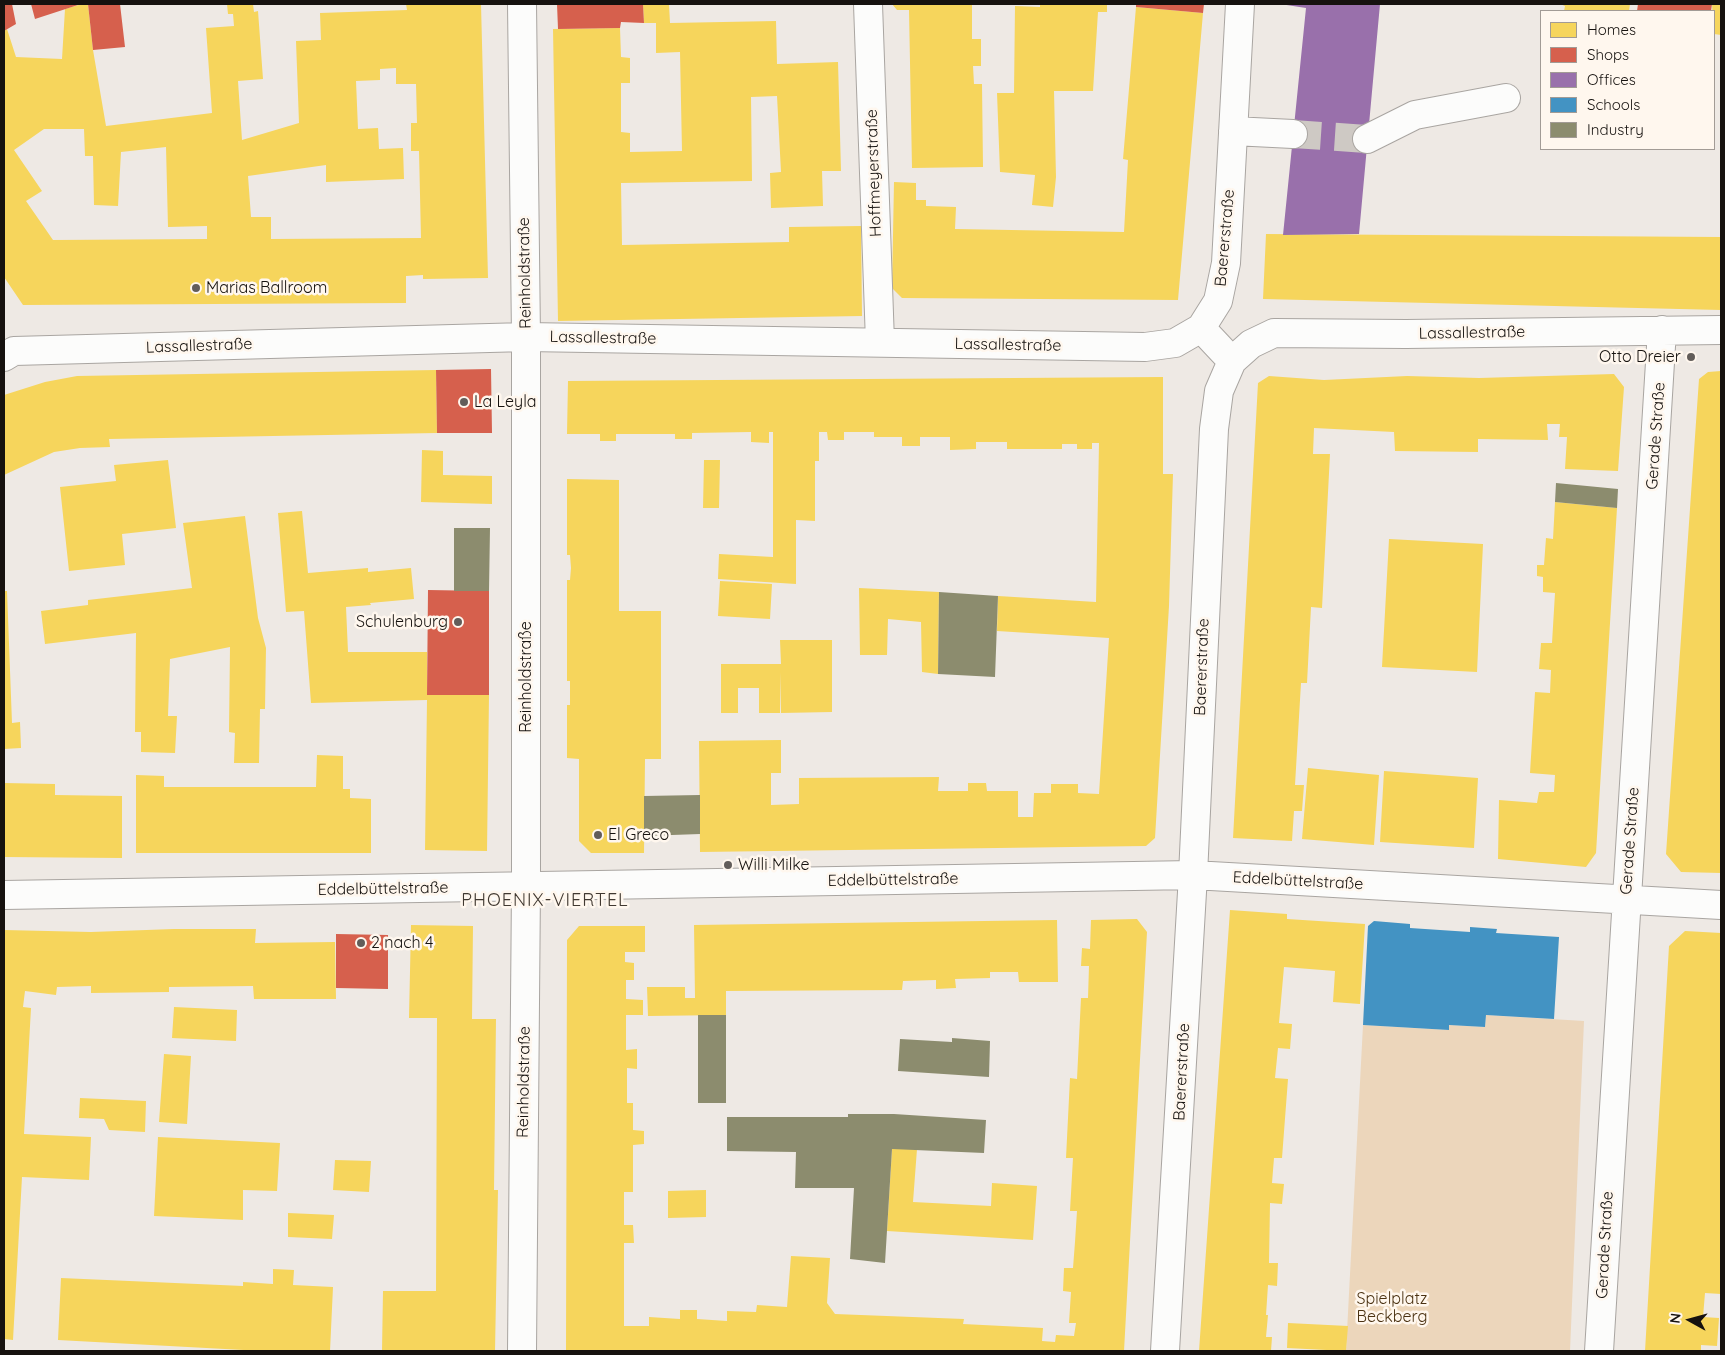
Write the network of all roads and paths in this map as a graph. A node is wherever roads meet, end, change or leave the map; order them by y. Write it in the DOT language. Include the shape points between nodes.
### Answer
graph roads {
  1 [pos="522,4"];
  2 [pos="868,4"];
  3 [pos="1240,4"];
  4 [pos="1506,98"];
  5 [pos="1233,130"];
  6 [pos="1293,134"];
  7 [pos="1368,139"];
  8 [pos="1201,328"];
  9 [pos="1662,330"];
  10 [pos="1721,330"];
  11 [pos="526,337"];
  12 [pos="880,342"];
  13 [pos="7,348"];
  14 [pos="1232,361"];
  15 [pos="1193,875"];
  16 [pos="526,886"];
  17 [pos="4,895"];
  18 [pos="1626,900"];
  19 [pos="1721,905"];
  20 [pos="522,1351"];
  21 [pos="1166,1351"];
  22 [pos="1599,1351"];
  1 -- 11 [label="street, Reinholdstraße"];
  2 -- 12 [label="street, Hoffmeyerstraße"];
  3 -- 5 [label="street, Baererstraße"];
  4 -- 7 [label="street" via="1415,115"];
  5 -- 6 [label="street"];
  5 -- 8 [label="street, Baererstraße" via="1226,263 1218,301"];
  8 -- 12 [label="street, Lassallestraße" via="1175,343 1145,347"];
  8 -- 14 [label="street"];
  9 -- 10 [label="street, Lassallestraße"];
  9 -- 14 [label="street, Lassallestraße" via="1274,333 1251,344"];
  9 -- 18 [label="street, Gerade Straße"];
  11 -- 12 [label="street, Lassallestraße"];
  11 -- 13 [label="street, Lassallestraße"];
  11 -- 16 [label="street, Reinholdstraße"];
  14 -- 15 [label="street, Baererstraße" via="1219,391 1214,429"];
  15 -- 16 [label="street, Eddelbüttelstraße"];
  15 -- 18 [label="street, Eddelbüttelstraße"];
  15 -- 21 [label="street, Baererstraße"];
  16 -- 17 [label="street, Eddelbüttelstraße"];
  16 -- 20 [label="street, Reinholdstraße"];
  18 -- 19 [label="street, Eddelbüttelstraße"];
  18 -- 22 [label="street, Gerade Straße"];
}
